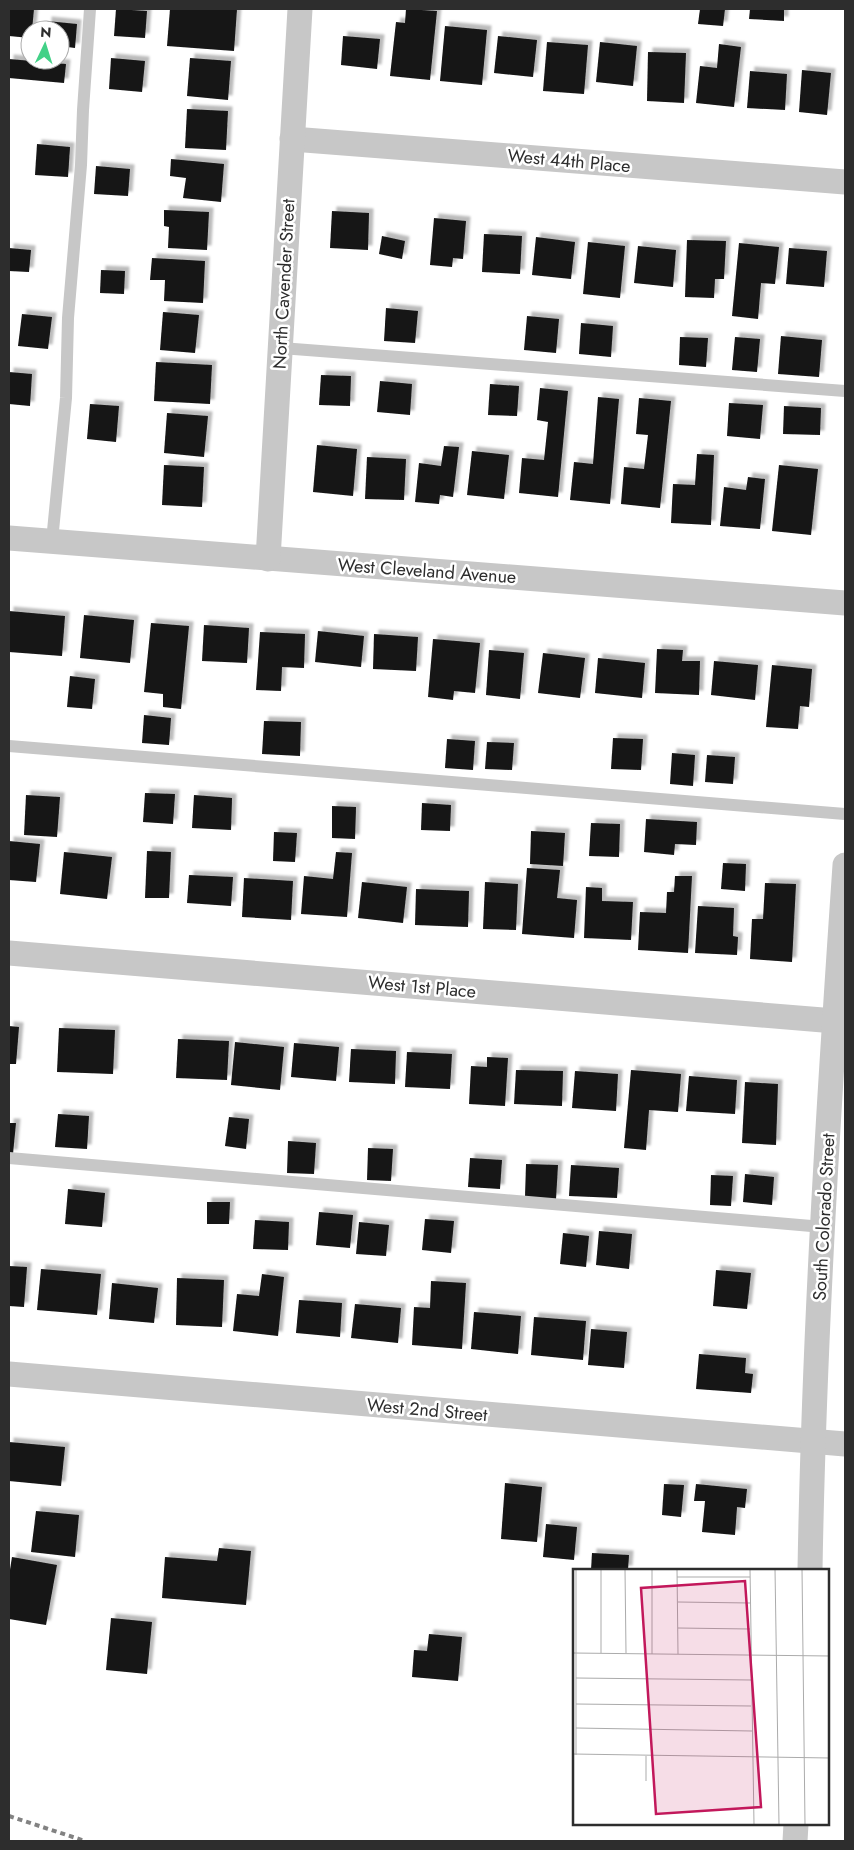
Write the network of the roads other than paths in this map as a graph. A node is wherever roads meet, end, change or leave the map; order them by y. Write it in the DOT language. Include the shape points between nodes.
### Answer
graph roads {
  1 [pos="90,9"];
  2 [pos="300,9"];
  3 [pos="292,139"];
  4 [pos="845,182"];
  5 [pos="280,348"];
  6 [pos="845,391"];
  7 [pos="9,538"];
  8 [pos="52,541"];
  9 [pos="268,559"];
  10 [pos="845,603"];
  11 [pos="9,746"];
  12 [pos="845,814"];
  13 [pos="845,865"];
  14 [pos="9,953"];
  15 [pos="835,1021"];
  16 [pos="9,1158"];
  17 [pos="823,1227"];
  18 [pos="9,1374"];
  19 [pos="812,1442"];
  20 [pos="845,1444"];
  21 [pos="810,1569"];
  22 [pos="796,1825"];
  23 [pos="795,1841"];
  1 -- 8 [label="lane" via="68,318 66,398"];
  2 -- 3 [label="street, North Cavender Street"];
  3 -- 4 [label="street, West 44th Place"];
  3 -- 5 [label="street, North Cavender Street"];
  5 -- 6 [label="lane"];
  5 -- 9 [label="street, North Cavender Street"];
  7 -- 8 [label="street, West Cleveland Avenue"];
  8 -- 9 [label="street, West Cleveland Avenue"];
  9 -- 10 [label="street, West Cleveland Avenue"];
  11 -- 12 [label="lane"];
  13 -- 15 [label="street, South Colorado Street"];
  14 -- 15 [label="street, West 1st Place"];
  15 -- 17 [label="street, South Colorado Street"];
  16 -- 17 [label="lane"];
  17 -- 19 [label="street, South Colorado Street"];
  18 -- 19 [label="street, West 2nd Street"];
  19 -- 20 [label="street, West 2nd Street"];
  19 -- 21 [label="street, South Colorado Street"];
  22 -- 23 [label="street"];
}
